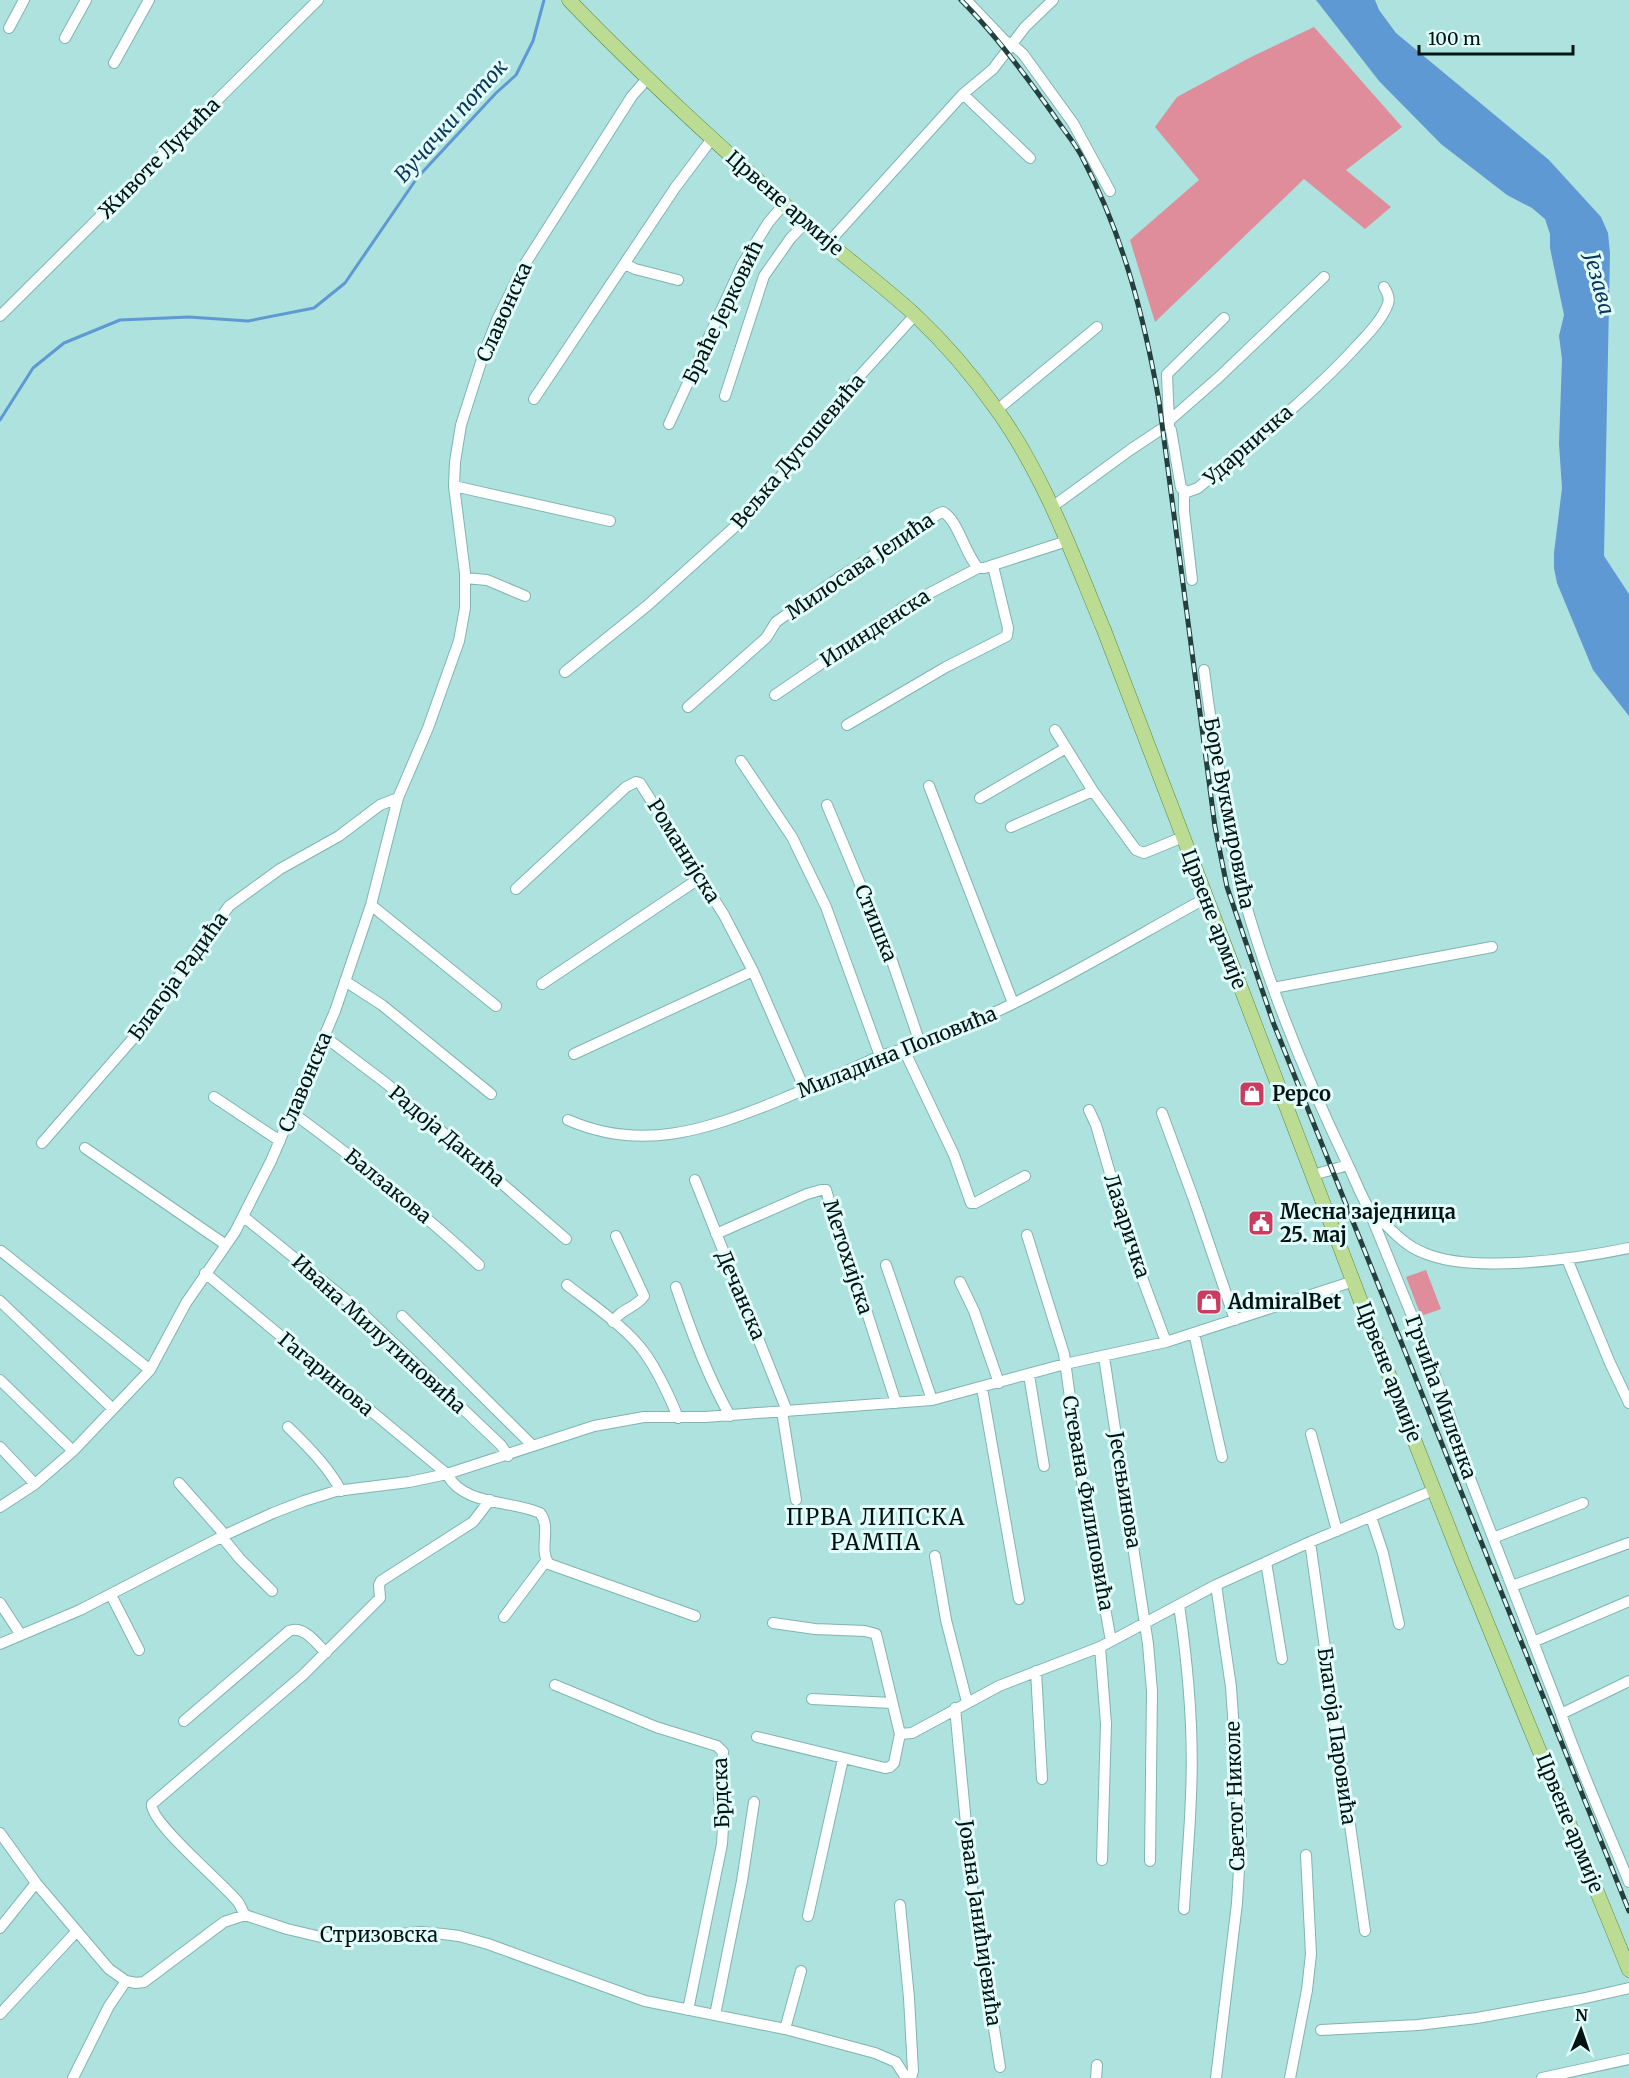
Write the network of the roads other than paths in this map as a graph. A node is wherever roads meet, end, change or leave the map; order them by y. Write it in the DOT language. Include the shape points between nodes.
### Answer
graph roads {
  1 [pos="24,0"];
  2 [pos="86,0"];
  3 [pos="149,0"];
  4 [pos="318,0"];
  5 [pos="966,0"];
  6 [pos="1053,0"];
  7 [pos="572,1"];
  8 [pos="9,28"];
  9 [pos="65,38"];
  10 [pos="1012,44"];
  11 [pos="114,63"];
  12 [pos="647,79"];
  13 [pos="963,94"];
  14 [pos="711,140"];
  15 [pos="1030,158"];
  16 [pos="1110,191"];
  17 [pos="784,204"];
  18 [pos="805,223"];
  19 [pos="829,242"];
  20 [pos="625,264"];
  21 [pos="1324,277"];
  22 [pos="678,280"];
  23 [pos="1384,287"];
  24 [pos="915,315"];
  25 [pos="0,316"];
  26 [pos="1224,318"];
  27 [pos="1096,327"];
  28 [pos="725,396"];
  29 [pos="534,399"];
  30 [pos="997,410"];
  31 [pos="669,424"];
  32 [pos="1169,424"];
  33 [pos="454,486"];
  34 [pos="1184,491"];
  35 [pos="1052,507"];
  36 [pos="610,521"];
  37 [pos="1067,541"];
  38 [pos="993,566"];
  39 [pos="978,568"];
  40 [pos="465,578"];
  41 [pos="1192,580"];
  42 [pos="525,596"];
  43 [pos="1204,670"];
  44 [pos="565,672"];
  45 [pos="775,694"];
  46 [pos="688,707"];
  47 [pos="847,725"];
  48 [pos="1055,730"];
  49 [pos="1066,748"];
  50 [pos="741,761"];
  51 [pos="929,786"];
  52 [pos="1093,791"];
  53 [pos="398,798"];
  54 [pos="981,798"];
  55 [pos="827,805"];
  56 [pos="1011,827"];
  57 [pos="1183,837"];
  58 [pos="700,878"];
  59 [pos="516,889"];
  60 [pos="1206,898"];
  61 [pos="371,905"];
  62 [pos="1492,947"];
  63 [pos="753,971"];
  64 [pos="345,981"];
  65 [pos="542,984"];
  66 [pos="1273,988"];
  67 [pos="1013,1004"];
  68 [pos="496,1006"];
  69 [pos="325,1037"];
  70 [pos="920,1043"];
  71 [pos="904,1050"];
  72 [pos="574,1054"];
  73 [pos="880,1056"];
  74 [pos="805,1089"];
  75 [pos="491,1094"];
  76 [pos="214,1097"];
  77 [pos="1089,1110"];
  78 [pos="293,1113"];
  79 [pos="1162,1113"];
  80 [pos="568,1120"];
  81 [pos="280,1141"];
  82 [pos="42,1143"];
  83 [pos="85,1148"];
  84 [pos="1348,1165"];
  85 [pos="1313,1175"];
  86 [pos="1025,1176"];
  87 [pos="695,1180"];
  88 [pos="1368,1208"];
  89 [pos="244,1217"];
  90 [pos="716,1234"];
  91 [pos="1028,1235"];
  92 [pos="616,1236"];
  93 [pos="566,1239"];
  94 [pos="226,1245"];
  95 [pos="1629,1248"];
  96 [pos="1,1251"];
  97 [pos="1567,1259"];
  98 [pos="480,1265"];
  99 [pos="886,1265"];
  100 [pos="205,1273"];
  101 [pos="1354,1281"];
  102 [pos="960,1282"];
  103 [pos="567,1285"];
  104 [pos="676,1287"];
  105 [pos="0,1301"];
  106 [pos="402,1316"];
  107 [pos="1235,1320"];
  108 [pos="614,1322"];
  109 [pos="1194,1333"];
  110 [pos="1166,1342"];
  111 [pos="1104,1357"];
  112 [pos="1065,1364"];
  113 [pos="150,1370"];
  114 [pos="1029,1375"];
  115 [pos="0,1380"];
  116 [pos="999,1383"];
  117 [pos="982,1388"];
  118 [pos="932,1400"];
  119 [pos="896,1403"];
  120 [pos="1629,1403"];
  121 [pos="113,1409"];
  122 [pos="785,1411"];
  123 [pos="730,1416"];
  124 [pos="678,1418"];
  125 [pos="288,1427"];
  126 [pos="1311,1434"];
  127 [pos="534,1446"];
  128 [pos="0,1447"];
  129 [pos="73,1451"];
  130 [pos="508,1456"];
  131 [pos="1222,1457"];
  132 [pos="1044,1466"];
  133 [pos="447,1474"];
  134 [pos="179,1483"];
  135 [pos="35,1484"];
  136 [pos="1434,1490"];
  137 [pos="341,1491"];
  138 [pos="490,1500"];
  139 [pos="796,1500"];
  140 [pos="1583,1503"];
  141 [pos="0,1507"];
  142 [pos="1371,1516"];
  143 [pos="1337,1531"];
  144 [pos="224,1536"];
  145 [pos="1493,1538"];
  146 [pos="1310,1542"];
  147 [pos="1629,1543"];
  148 [pos="935,1556"];
  149 [pos="546,1561"];
  150 [pos="1266,1562"];
  151 [pos="1216,1585"];
  152 [pos="1512,1586"];
  153 [pos="272,1591"];
  154 [pos="111,1595"];
  155 [pos="1019,1599"];
  156 [pos="1629,1601"];
  157 [pos="0,1603"];
  158 [pos="1179,1605"];
  159 [pos="695,1616"];
  160 [pos="504,1617"];
  161 [pos="773,1623"];
  162 [pos="1146,1623"];
  163 [pos="1399,1624"];
  164 [pos="21,1635"];
  165 [pos="1111,1641"];
  166 [pos="1533,1642"];
  167 [pos="0,1644"];
  168 [pos="1101,1647"];
  169 [pos="139,1650"];
  170 [pos="326,1653"];
  171 [pos="1282,1659"];
  172 [pos="1036,1671"];
  173 [pos="1629,1681"];
  174 [pos="555,1685"];
  175 [pos="812,1699"];
  176 [pos="892,1702"];
  177 [pos="967,1702"];
  178 [pos="955,1708"];
  179 [pos="1561,1714"];
  180 [pos="183,1721"];
  181 [pos="900,1734"];
  182 [pos="757,1737"];
  183 [pos="843,1759"];
  184 [pos="1042,1779"];
  185 [pos="754,1802"];
  186 [pos="0,1833"];
  187 [pos="1306,1855"];
  188 [pos="1101,1860"];
  189 [pos="1150,1860"];
  190 [pos="1629,1882"];
  191 [pos="36,1883"];
  192 [pos="900,1905"];
  193 [pos="1184,1909"];
  194 [pos="245,1915"];
  195 [pos="808,1916"];
  196 [pos="0,1928"];
  197 [pos="1365,1931"];
  198 [pos="76,1932"];
  199 [pos="1629,1970"];
  200 [pos="801,1971"];
  201 [pos="126,1981"];
  202 [pos="1629,1988"];
  203 [pos="688,2010"];
  204 [pos="0,2014"];
  205 [pos="715,2015"];
  206 [pos="785,2029"];
  207 [pos="1321,2030"];
  208 [pos="1629,2059"];
  209 [pos="1097,2065"];
  210 [pos="1000,2067"];
  211 [pos="73,2078"];
  212 [pos="906,2078"];
  213 [pos="911,2078"];
  214 [pos="1096,2078"];
  215 [pos="1216,2078"];
  216 [pos="1290,2078"];
  217 [pos="1542,2078"];
  1 -- 8 [label="street"];
  2 -- 9 [label="street"];
  3 -- 11 [label="street"];
  4 -- 25 [label="street, Животе Лукића"];
  5 -- 10 [label="street"];
  6 -- 10 [label="street"];
  7 -- 12 [label="main road, Црвене армије"];
  10 -- 13 [label="street" via="993,69"];
  10 -- 16 [label="street" via="1073,123"];
  12 -- 14 [label="main road, Црвене армије"];
  12 -- 33 [label="street, Славонска" via="544,231 510,292 483,356 461,424"];
  13 -- 15 [label="street"];
  13 -- 19 [label="street"];
  14 -- 17 [label="main road, Црвене армије"];
  14 -- 20 [label="street"];
  17 -- 18 [label="main road, Црвене армије"];
  17 -- 31 [label="street, Браће Јерковић" via="742,265"];
  18 -- 19 [label="main road, Црвене армије"];
  18 -- 28 [label="street" via="764,276"];
  19 -- 24 [label="main road, Црвене армије"];
  20 -- 22 [label="street"];
  20 -- 29 [label="street"];
  21 -- 32 [label="street"];
  23 -- 34 [label="street, Ударничка" via="1388,304 1344,360 1198,488"];
  24 -- 30 [label="main road, Црвене армије" via="964,367"];
  24 -- 44 [label="street, Вељка Дугошевића" via="848,389 749,514 648,605"];
  26 -- 32 [label="street" via="1167,375"];
  27 -- 30 [label="street"];
  30 -- 35 [label="main road, Црвене армије"];
  32 -- 34 [label="street, Ударничка"];
  32 -- 35 [label="street"];
  33 -- 36 [label="street"];
  33 -- 40 [label="street, Славонска"];
  34 -- 41 [label="street"];
  35 -- 37 [label="main road, Црвене армије"];
  37 -- 38 [label="street"];
  37 -- 57 [label="main road, Црвене армије"];
  38 -- 39 [label="street"];
  38 -- 47 [label="street" via="1007,636"];
  39 -- 45 [label="street, Илинденска" via="907,605"];
  39 -- 46 [label="street, Милосава Јелића" via="950,518 938,514 776,622 766,638"];
  40 -- 42 [label="street" via="487,580"];
  40 -- 53 [label="street, Славонска" via="459,641"];
  43 -- 66 [label="street, Боре Вукмировића" via="1237,870"];
  48 -- 49 [label="street"];
  49 -- 52 [label="street"];
  49 -- 54 [label="street"];
  50 -- 73 [label="street" via="792,837 817,887"];
  51 -- 67 [label="street"];
  52 -- 56 [label="street"];
  52 -- 57 [label="street" via="1140,853"];
  53 -- 61 [label="street, Славонска"];
  53 -- 82 [label="street, Благоја Радића" via="380,805 339,836 279,869 229,906 144,1026"];
  55 -- 70 [label="street, Стишка" via="891,958"];
  57 -- 60 [label="main road, Црвене армије"];
  58 -- 59 [label="street, Романијска" via="654,802 636,782"];
  58 -- 63 [label="street, Романијска"];
  58 -- 65 [label="street"];
  60 -- 67 [label="street, Миладина Поповића"];
  60 -- 85 [label="main road, Црвене армије"];
  61 -- 64 [label="street, Славонска"];
  61 -- 68 [label="street"];
  62 -- 66 [label="street"];
  63 -- 72 [label="street"];
  63 -- 74 [label="street, Романијска"];
  64 -- 69 [label="street, Славонска"];
  64 -- 75 [label="street" via="382,1005"];
  66 -- 84 [label="street, Боре Вукмировића" via="1312,1090"];
  67 -- 70 [label="street, Миладина Поповића"];
  69 -- 78 [label="street, Славонска"];
  69 -- 93 [label="street, Радоја Дакића" via="396,1091"];
  70 -- 71 [label="street, Миладина Поповића"];
  71 -- 73 [label="street, Миладина Поповића"];
  71 -- 86 [label="street" via="954,1155 971,1203"];
  73 -- 74 [label="street, Миладина Поповића"];
  74 -- 80 [label="street, Миладина Поповића" via="707,1128 674,1133 615,1134 591,1130"];
  76 -- 81 [label="street"];
  77 -- 110 [label="street, Лазаричка" via="1134,1257"];
  78 -- 81 [label="street, Славонска"];
  78 -- 98 [label="street, Балзакова" via="387,1184"];
  79 -- 107 [label="street"];
  81 -- 89 [label="street, Славонска"];
  83 -- 94 [label="street"];
  84 -- 85 [label="street"];
  84 -- 88 [label="street, Грчића Миленка"];
  85 -- 101 [label="main road, Црвене армије"];
  87 -- 90 [label="street, Дечанска"];
  88 -- 97 [label="street" via="1412,1247 1441,1259 1460,1263"];
  88 -- 145 [label="street, Грчића Миленка" via="1434,1373"];
  89 -- 94 [label="street, Славонска"];
  89 -- 130 [label="street, Ивана Милутиновића" via="361,1312"];
  90 -- 119 [label="street, Метохијска" via="807,1194 826,1190"];
  90 -- 122 [label="street, Дечанска" via="759,1336"];
  91 -- 112 [label="street, Стевана Филиповића"];
  92 -- 108 [label="street" via="644,1296 617,1315"];
  94 -- 100 [label="street, Славонска"];
  95 -- 97 [label="street"];
  96 -- 113 [label="street"];
  97 -- 120 [label="street"];
  99 -- 118 [label="street"];
  100 -- 113 [label="street, Славонска"];
  100 -- 133 [label="street, Гагаринова"];
  101 -- 107 [label="street"];
  101 -- 136 [label="main road, Црвене армије"];
  102 -- 116 [label="street"];
  103 -- 108 [label="street"];
  104 -- 123 [label="street" via="717,1393"];
  105 -- 121 [label="street"];
  106 -- 127 [label="street"];
  107 -- 109 [label="street"];
  108 -- 124 [label="street" via="644,1351"];
  109 -- 110 [label="street"];
  109 -- 131 [label="street"];
  110 -- 111 [label="street"];
  111 -- 112 [label="street"];
  111 -- 162 [label="street, Јесењинова"];
  112 -- 114 [label="street"];
  112 -- 165 [label="street, Стевана Филиповића"];
  113 -- 121 [label="street, Славонска"];
  114 -- 116 [label="street"];
  114 -- 132 [label="street"];
  115 -- 129 [label="street"];
  116 -- 117 [label="street"];
  117 -- 118 [label="street"];
  117 -- 155 [label="street"];
  118 -- 119 [label="street"];
  119 -- 122 [label="street"];
  121 -- 129 [label="street, Славонска"];
  122 -- 123 [label="street"];
  122 -- 139 [label="street, Дечанска"];
  123 -- 124 [label="street"];
  124 -- 127 [label="street" via="644,1417 594,1426"];
  125 -- 137 [label="street" via="312,1451"];
  126 -- 143 [label="street"];
  127 -- 130 [label="street"];
  128 -- 135 [label="street"];
  129 -- 135 [label="street, Славонска"];
  130 -- 133 [label="street"];
  133 -- 137 [label="street"];
  133 -- 138 [label="street, Гагаринова" via="457,1488"];
  134 -- 144 [label="street"];
  135 -- 141 [label="street, Славонска"];
  136 -- 142 [label="street"];
  136 -- 199 [label="main road, Црвене армије"];
  137 -- 144 [label="street" via="304,1501"];
  138 -- 149 [label="street, Гагаринова" via="543,1516"];
  138 -- 170 [label="street" via="473,1522 381,1581 379,1600"];
  140 -- 145 [label="street"];
  142 -- 143 [label="street"];
  142 -- 163 [label="street"];
  143 -- 146 [label="street"];
  144 -- 153 [label="street" via="240,1559"];
  144 -- 154 [label="street"];
  145 -- 152 [label="street, Грчића Миленка"];
  146 -- 150 [label="street"];
  146 -- 197 [label="street, Благоја Паровића"];
  147 -- 152 [label="street"];
  148 -- 177 [label="street"];
  149 -- 159 [label="street"];
  149 -- 160 [label="street"];
  150 -- 151 [label="street"];
  150 -- 171 [label="street"];
  151 -- 158 [label="street"];
  151 -- 215 [label="street, Светог Николе" via="1231,1687 1241,1835"];
  152 -- 166 [label="street, Грчића Миленка"];
  154 -- 164 [label="street"];
  154 -- 169 [label="street"];
  156 -- 166 [label="street"];
  157 -- 164 [label="street"];
  158 -- 162 [label="street"];
  158 -- 193 [label="street" via="1191,1731"];
  161 -- 176 [label="street" via="876,1634"];
  162 -- 165 [label="street"];
  162 -- 189 [label="street, Јесењинова" via="1152,1690"];
  164 -- 167 [label="street"];
  165 -- 168 [label="street"];
  166 -- 179 [label="street, Грчића Миленка"];
  168 -- 172 [label="street"];
  168 -- 188 [label="street" via="1106,1724"];
  170 -- 180 [label="street" via="304,1632 289,1631"];
  170 -- 194 [label="street" via="151,1806 153,1813"];
  172 -- 177 [label="street"];
  172 -- 184 [label="street"];
  173 -- 179 [label="street"];
  174 -- 203 [label="street, Брдска" via="656,1728 717,1746 723,1752 719,1800 722,1844"];
  175 -- 176 [label="street"];
  176 -- 181 [label="street"];
  177 -- 178 [label="street"];
  178 -- 181 [label="street" via="912,1733"];
  178 -- 210 [label="street, Јована Јанићијевића" via="974,1908"];
  179 -- 190 [label="street, Грчића Миленка"];
  181 -- 183 [label="street" via="890,1767"];
  182 -- 183 [label="street"];
  183 -- 195 [label="street"];
  185 -- 205 [label="street"];
  186 -- 191 [label="street"];
  187 -- 216 [label="street" via="1311,1954"];
  191 -- 196 [label="street"];
  191 -- 198 [label="street"];
  192 -- 213 [label="street" via="909,1998"];
  194 -- 201 [label="street" via="224,1923 144,1982"];
  194 -- 203 [label="street, Стризовска" via="325,1938 421,1932 459,1936 645,2001"];
  198 -- 201 [label="street" via="109,1969"];
  198 -- 204 [label="street"];
  200 -- 206 [label="street"];
  201 -- 211 [label="street"];
  202 -- 207 [label="street" via="1477,2018"];
  203 -- 205 [label="street, Стризовска"];
  205 -- 206 [label="street, Стризовска"];
  206 -- 212 [label="street, Стризовска" via="889,2058 900,2066"];
  208 -- 217 [label="street"];
  209 -- 214 [label="street"];
}
